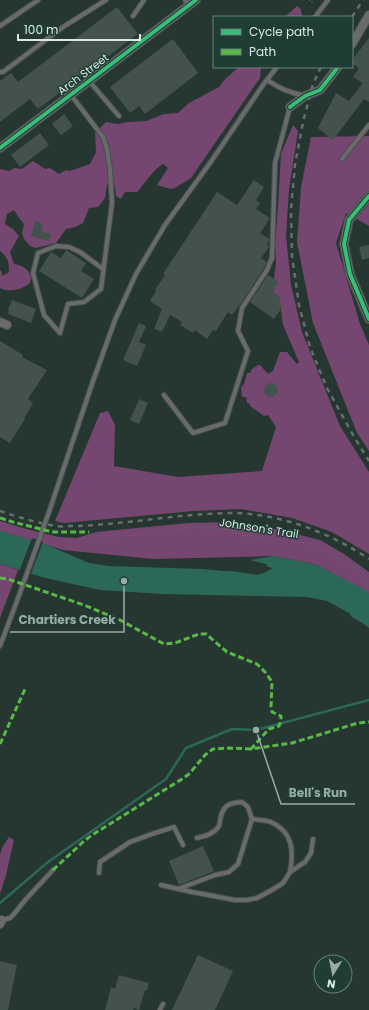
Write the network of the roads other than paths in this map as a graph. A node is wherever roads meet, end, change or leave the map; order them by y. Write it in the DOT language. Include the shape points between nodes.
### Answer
graph roads {
  1 [pos="38,0"];
  2 [pos="106,0"];
  3 [pos="144,0"];
  4 [pos="196,0"];
  5 [pos="328,0"];
  6 [pos="187,3"];
  7 [pos="369,15"];
  8 [pos="133,16"];
  9 [pos="316,16"];
  10 [pos="0,26"];
  11 [pos="353,42"];
  12 [pos="276,68"];
  13 [pos="337,68"];
  14 [pos="0,72"];
  15 [pos="267,80"];
  16 [pos="89,82"];
  17 [pos="71,95"];
  18 [pos="305,96"];
  19 [pos="290,107"];
  20 [pos="119,116"];
  21 [pos="369,125"];
  22 [pos="0,148"];
  23 [pos="342,159"];
  24 [pos="369,196"];
  25 [pos="103,269"];
  26 [pos="369,319"];
  27 [pos="164,395"];
  28 [pos="0,646"];
  29 [pos="252,819"];
  30 [pos="197,838"];
  31 [pos="313,839"];
  32 [pos="183,845"];
  33 [pos="53,870"];
  34 [pos="290,872"];
  35 [pos="99,873"];
  36 [pos="161,885"];
  37 [pos="178,889"];
  38 [pos="1,922"];
  39 [pos="163,1004"];
  40 [pos="160,1010"];
  1 -- 10 [label="lane"];
  2 -- 14 [label="lane"];
  3 -- 8 [label="lane"];
  4 -- 6 [label="street, Arch Street"];
  5 -- 9 [label="lane"];
  6 -- 16 [label="street, Arch Street"];
  7 -- 11 [label="street"];
  12 -- 15 [label="lane"];
  13 -- 18 [label="street" via="320,90"];
  15 -- 18 [label="lane" via="278,88"];
  15 -- 28 [label="lane, bridge" via="165,225 136,274 112,328"];
  16 -- 17 [label="street, Arch Street"];
  16 -- 20 [label="lane"];
  17 -- 22 [label="street, Arch Street"];
  17 -- 25 [label="lane" via="103,137 107,149 112,203"];
  18 -- 19 [label="street"];
  19 -- 27 [label="lane" via="275,163 272,258 242,308 238,331 248,351 225,423 193,433"];
  21 -- 23 [label="lane"];
  24 -- 26 [label="street" via="349,220 344,244 350,274"];
  25 -- 25 [label="lane" via="101,289 84,302 68,304 60,333 44,315 33,273 38,253 56,246 69,247"];
  29 -- 30 [label="lane" via="248,807 242,802 232,803 225,807 221,814 219,826 210,835"];
  29 -- 34 [label="lane" via="269,821 282,829 288,837 292,848"];
  29 -- 37 [label="lane" via="238,864 229,872"];
  31 -- 34 [label="lane" via="311,853 305,862"];
  32 -- 35 [label="lane" via="174,827 152,834 130,842 100,862"];
  33 -- 38 [label="lane" via="10,918"];
  34 -- 37 [label="lane" via="283,883 256,898 247,900"];
  36 -- 37 [label="lane"];
  39 -- 40 [label="lane"];
}
